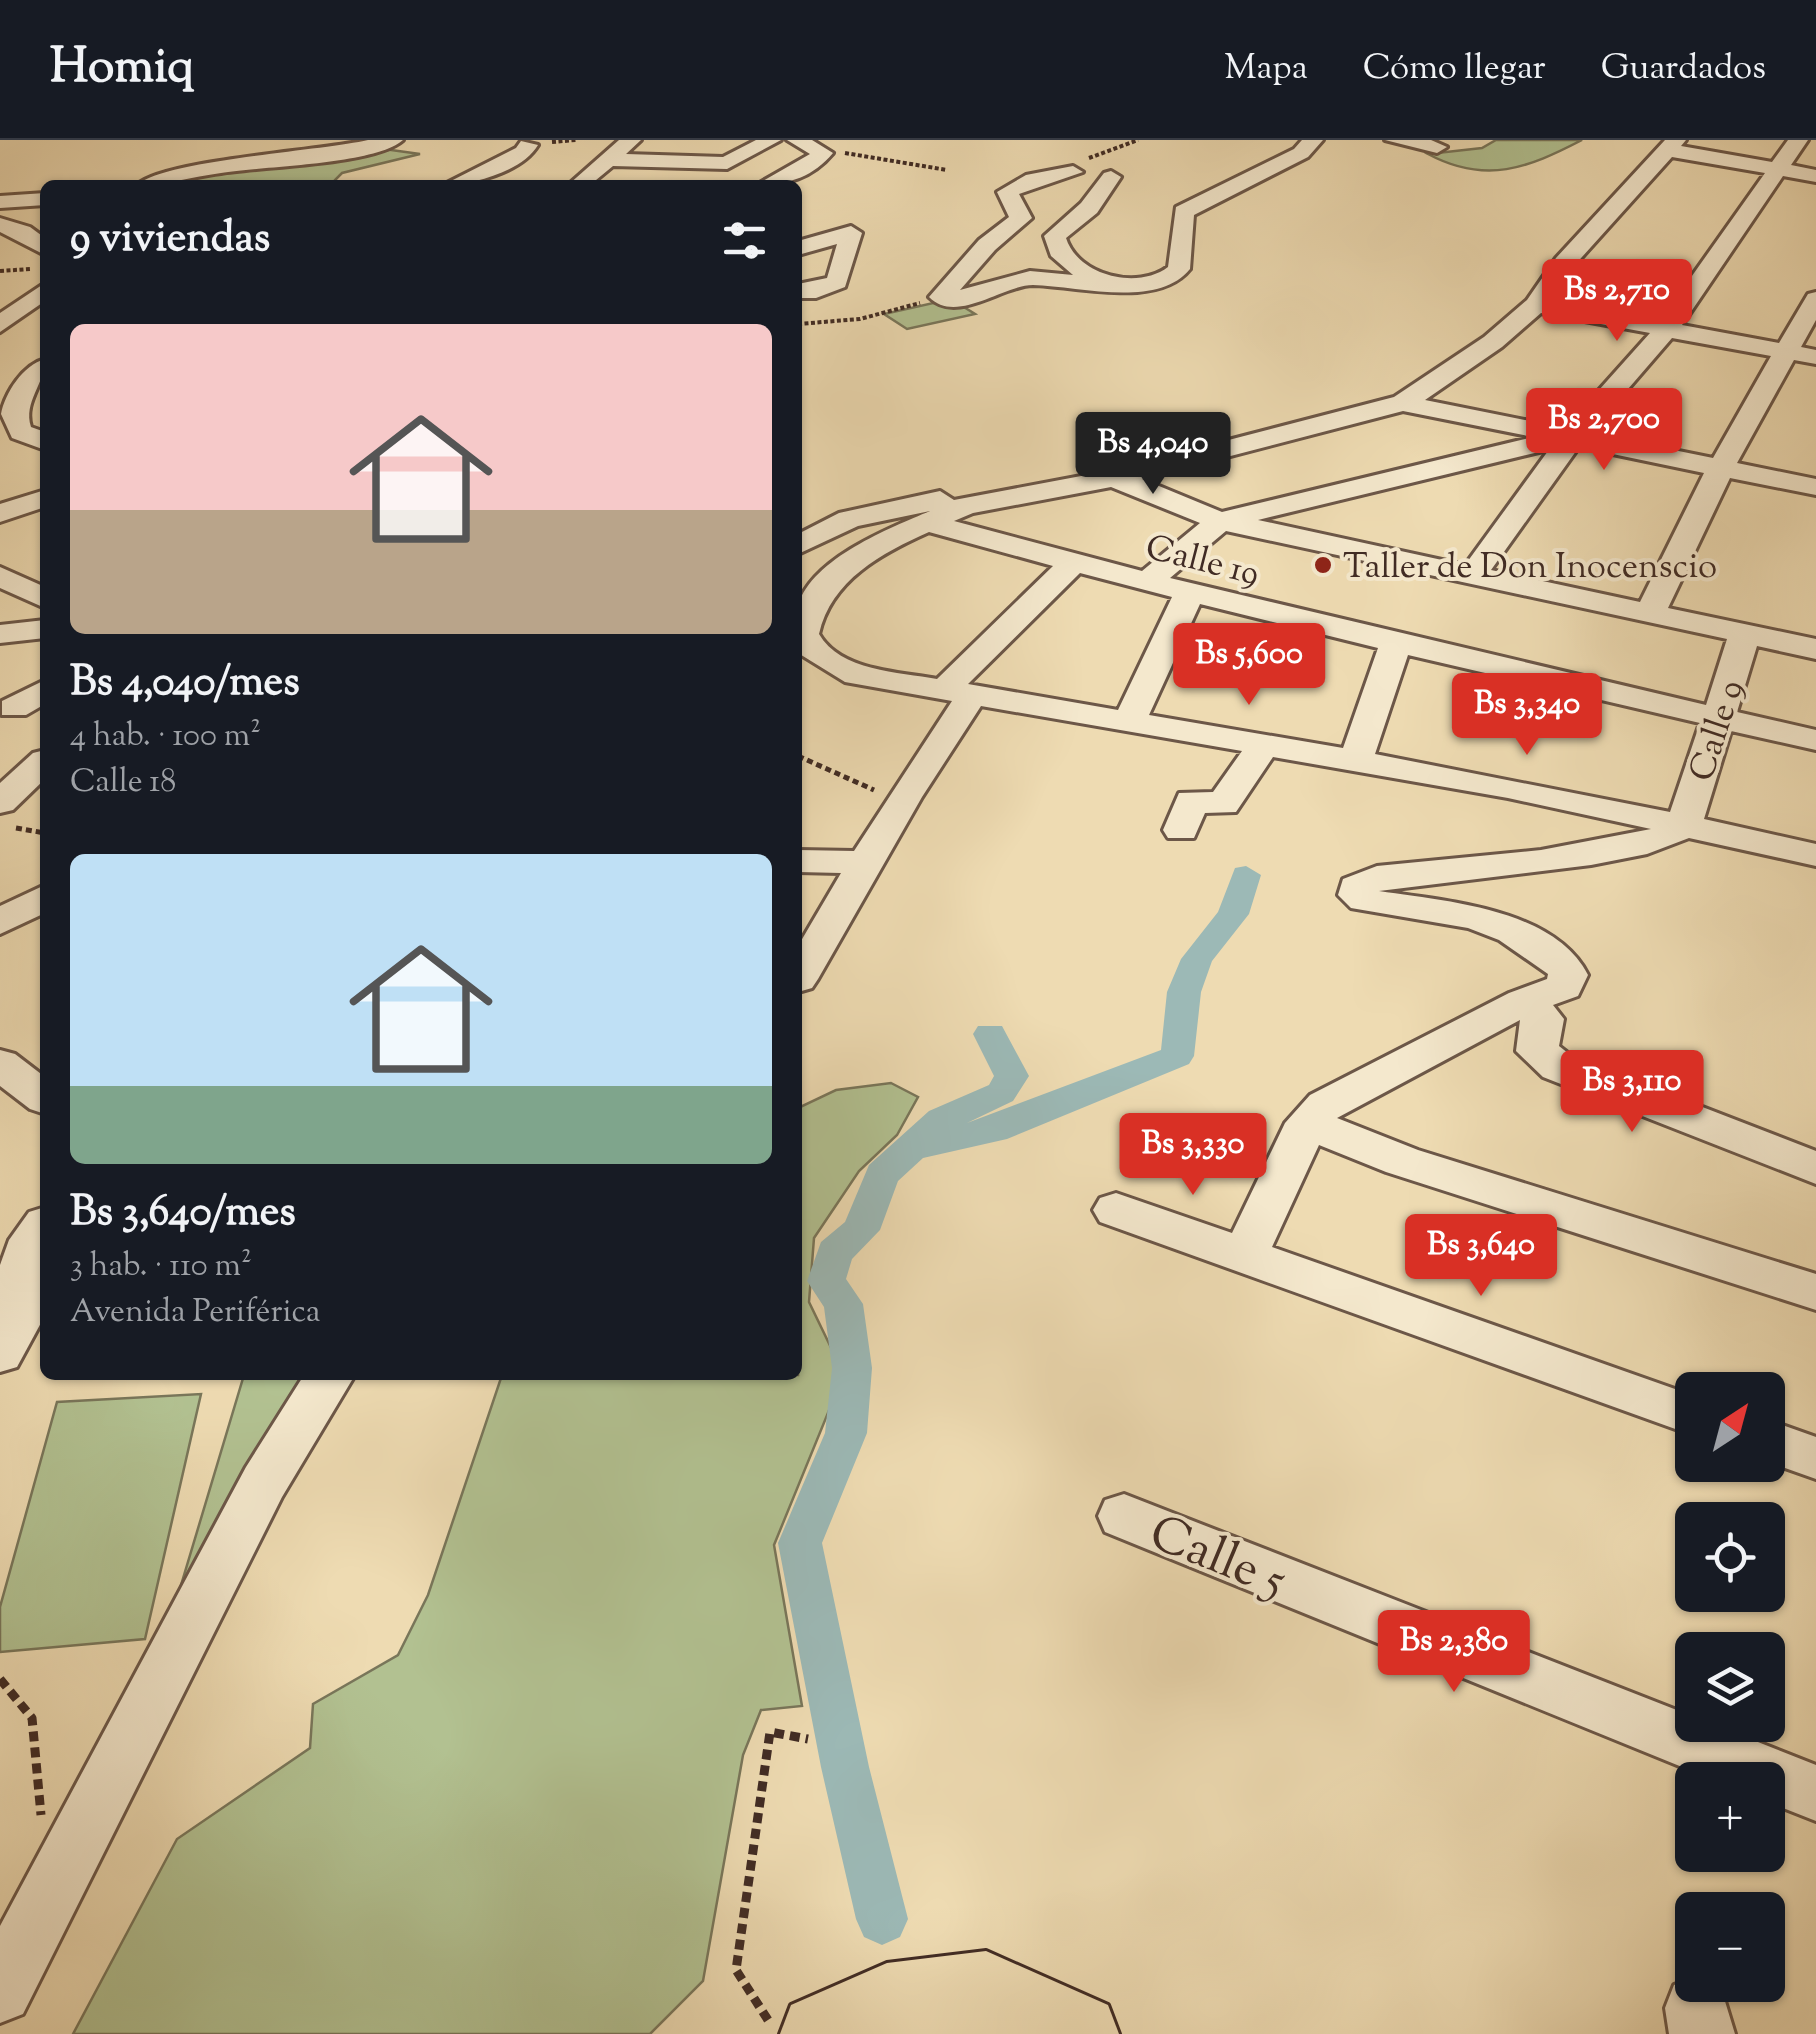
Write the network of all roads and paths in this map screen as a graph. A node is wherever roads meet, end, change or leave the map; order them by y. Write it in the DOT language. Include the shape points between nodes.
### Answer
graph roads {
  1 [pos="393,140"];
  2 [pos="576,140"];
  3 [pos="631,140"];
  4 [pos="770,140"];
  5 [pos="798,140"];
  6 [pos="1312,140"];
  7 [pos="1395,140"];
  8 [pos="1798,140"];
  9 [pos="534,143"];
  10 [pos="1672,145"];
  11 [pos="1437,147"];
  12 [pos="823,152"];
  13 [pos="612,160"];
  14 [pos="947,170"];
  15 [pos="1773,170"];
  16 [pos="1073,172"];
  17 [pos="1111,176"];
  18 [pos="1816,176"];
  19 [pos="167,180"];
  20 [pos="463,180"];
  21 [pos="585,180"];
  22 [pos="784,180"];
  23 [pos="40,199"];
  24 [pos="0,202"];
  25 [pos="0,225"];
  26 [pos="40,245"];
  27 [pos="802,247"];
  28 [pos="40,269"];
  29 [pos="0,271"];
  30 [pos="1129,284"];
  31 [pos="802,290"];
  32 [pos="40,294"];
  33 [pos="941,297"];
  34 [pos="1816,299"];
  35 [pos="1536,306"];
  36 [pos="802,324"];
  37 [pos="0,325"];
  38 [pos="40,329"];
  39 [pos="1666,330"];
  40 [pos="0,345"];
  41 [pos="1783,351"];
  42 [pos="1816,357"];
  43 [pos="40,372"];
  44 [pos="1403,403"];
  45 [pos="40,440"];
  46 [pos="1570,441"];
  47 [pos="1721,467"];
  48 [pos="1114,478"];
  49 [pos="1816,486"];
  50 [pos="40,500"];
  51 [pos="964,506"];
  52 [pos="0,512"];
  53 [pos="1220,521"];
  54 [pos="925,522"];
  55 [pos="802,543"];
  56 [pos="1072,564"];
  57 [pos="0,576"];
  58 [pos="1472,576"];
  59 [pos="1146,583"];
  60 [pos="1189,594"];
  61 [pos="40,596"];
  62 [pos="1650,614"];
  63 [pos="802,629"];
  64 [pos="40,630"];
  65 [pos="0,634"];
  66 [pos="1745,634"];
  67 [pos="802,637"];
  68 [pos="1396,645"];
  69 [pos="1816,649"];
  70 [pos="957,694"];
  71 [pos="1718,717"];
  72 [pos="1130,720"];
  73 [pos="1816,740"];
  74 [pos="1265,744"];
  75 [pos="802,758"];
  76 [pos="1356,759"];
  77 [pos="40,765"];
  78 [pos="904,797"];
  79 [pos="0,802"];
  80 [pos="0,824"];
  81 [pos="1684,825"];
  82 [pos="1182,830"];
  83 [pos="40,832"];
  84 [pos="1816,856"];
  85 [pos="802,861"];
  86 [pos="867,862"];
  87 [pos="40,900"];
  88 [pos="0,922"];
  89 [pos="802,968"];
  90 [pos="1523,1002"];
  91 [pos="0,1064"];
  92 [pos="40,1096"];
  93 [pos="1308,1124"];
  94 [pos="1816,1168"];
  95 [pos="1116,1210"];
  96 [pos="40,1227"];
  97 [pos="1244,1257"];
  98 [pos="1816,1292"];
  99 [pos="0,1353"];
  100 [pos="327,1380"];
  101 [pos="1675,1409"];
  102 [pos="1785,1447"];
  103 [pos="1816,1458"];
  104 [pos="1124,1516"];
  105 [pos="0,1678"];
  106 [pos="808,1738"];
  107 [pos="1816,1793"];
  108 [pos="49,1891"];
  109 [pos="0,1991"];
  110 [pos="777,2034"];
  111 [pos="820,2034"];
  112 [pos="1079,2034"];
  1 -- 19 [label="street"];
  2 -- 9 [label="path"];
  3 -- 13 [label="street"];
  4 -- 13 [label="street" via="727,163"];
  5 -- 12 [label="street"];
  6 -- 30 [label="street" via="1300,154 1192,204 1184,212 1176,274 1156,284"];
  7 -- 11 [label="street"];
  8 -- 15 [label="street"];
  9 -- 20 [label="street"];
  10 -- 15 [label="street"];
  10 -- 35 [label="street" via="1564,263"];
  12 -- 14 [label="path"];
  12 -- 22 [label="street"];
  13 -- 21 [label="street"];
  15 -- 18 [label="street"];
  15 -- 39 [label="street"];
  16 -- 33 [label="street" via="1007,192 1021,218"];
  17 -- 30 [label="street" via="1090,208 1055,236 1055,245 1068,263"];
  23 -- 24 [label="street"];
  25 -- 26 [label="street"];
  27 -- 31 [label="street" via="851,233 837,282"];
  28 -- 29 [label="path"];
  30 -- 33 [label="street" via="1030,278 974,297"];
  32 -- 37 [label="street"];
  33 -- 36 [label="path" via="860,319"];
  34 -- 41 [label="street"];
  35 -- 39 [label="street"];
  35 -- 44 [label="street"];
  38 -- 40 [label="street"];
  39 -- 41 [label="street"];
  39 -- 46 [label="street"];
  41 -- 42 [label="street"];
  41 -- 47 [label="street"];
  43 -- 45 [label="street" via="20,394 14,420 21,432"];
  44 -- 46 [label="street"];
  44 -- 48 [label="street"];
  46 -- 47 [label="street"];
  46 -- 53 [label="street"];
  46 -- 58 [label="street"];
  47 -- 49 [label="street"];
  47 -- 62 [label="street"];
  48 -- 51 [label="street"];
  48 -- 53 [label="street"];
  50 -- 52 [label="street"];
  51 -- 54 [label="street"];
  51 -- 55 [label="street" via="934,500 898,505"];
  53 -- 58 [label="street"];
  53 -- 59 [label="street"];
  54 -- 56 [label="street, Calle 19"];
  54 -- 63 [label="street" via="852,562 824,589"];
  56 -- 59 [label="street, Calle 19"];
  56 -- 70 [label="street"];
  57 -- 61 [label="street"];
  58 -- 62 [label="street"];
  59 -- 60 [label="street, Calle 19"];
  60 -- 68 [label="street, Calle 19"];
  60 -- 72 [label="street"];
  62 -- 66 [label="street"];
  64 -- 65 [label="street"];
  66 -- 69 [label="street"];
  66 -- 71 [label="street, Calle 9"];
  67 -- 70 [label="street" via="835,667"];
  68 -- 71 [label="street, Calle 19"];
  68 -- 76 [label="street"];
  70 -- 72 [label="street"];
  70 -- 78 [label="street"];
  71 -- 73 [label="street, Calle 19"];
  71 -- 81 [label="street, Calle 9"];
  72 -- 74 [label="street"];
  74 -- 76 [label="street"];
  74 -- 82 [label="street" via="1223,804 1192,801"];
  75 -- 78 [label="path" via="868,789"];
  76 -- 81 [label="street"];
  77 -- 79 [label="street"];
  78 -- 86 [label="street"];
  80 -- 83 [label="path"];
  81 -- 84 [label="street"];
  81 -- 90 [label="street" via="1612,852 1377,876 1356,887 1364,900 1475,917 1538,946 1568,975 1564,986"];
  85 -- 86 [label="street"];
  86 -- 89 [label="street"];
  87 -- 88 [label="street"];
  90 -- 93 [label="street" via="1339,1095"];
  90 -- 94 [label="street" via="1544,1019 1537,1051 1558,1067"];
  91 -- 92 [label="street"];
  93 -- 97 [label="street"];
  93 -- 98 [label="street" via="1402,1161"];
  95 -- 97 [label="street"];
  96 -- 99 [label="street" via="17,1242 11,1256 14,1329"];
  97 -- 101 [label="street"];
  100 -- 108 [label="street" via="264,1482"];
  102 -- 103 [label="street"];
  104 -- 107 [label="street, Calle 5"];
  105 -- 108 [label="path" via="32,1718"];
  106 -- 110 [label="path" via="770,1732 736,1970"];
  108 -- 109 [label="street"];
  111 -- 112 [label="main road" via="887,2003 986,1991"];
}
